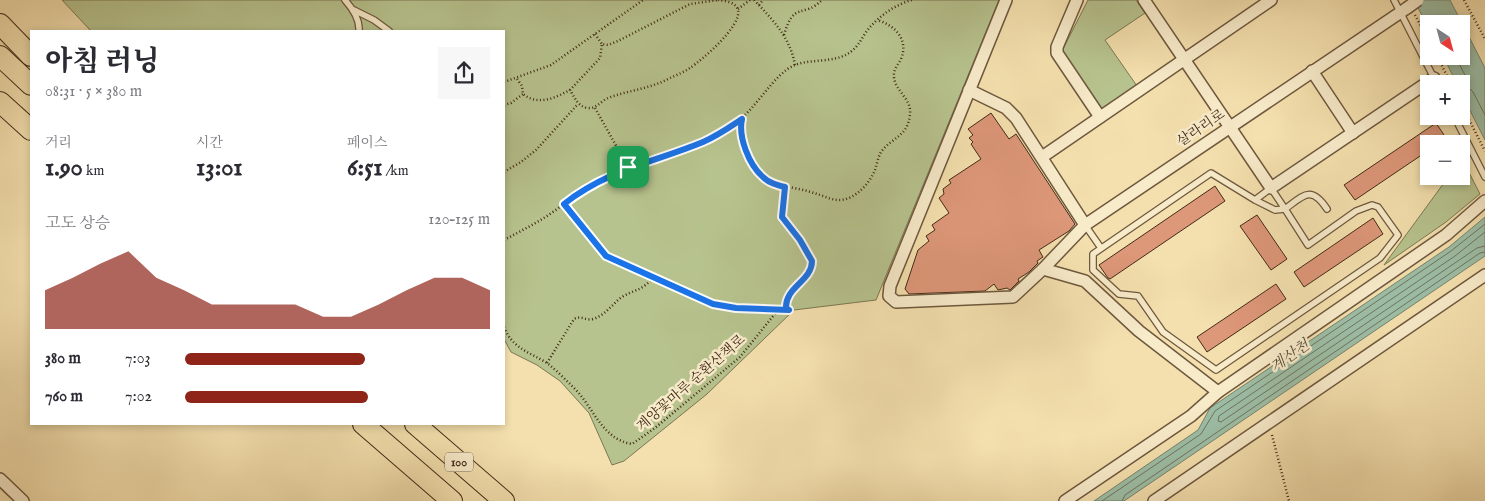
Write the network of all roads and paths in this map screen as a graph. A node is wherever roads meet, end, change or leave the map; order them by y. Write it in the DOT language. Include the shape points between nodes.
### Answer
graph roads {
  1 [pos="345,0"];
  2 [pos="643,0"];
  3 [pos="752,0"];
  4 [pos="763,0"];
  5 [pos="822,0"];
  6 [pos="912,0"];
  7 [pos="1006,0"];
  8 [pos="1077,0"];
  9 [pos="1271,0"];
  10 [pos="1394,0"];
  11 [pos="1464,0"];
  12 [pos="1147,1"];
  13 [pos="759,5"];
  14 [pos="1409,7"];
  15 [pos="738,9"];
  16 [pos="354,10"];
  17 [pos="877,20"];
  18 [pos="0,24"];
  19 [pos="1420,26"];
  20 [pos="359,30"];
  21 [pos="388,30"];
  22 [pos="595,34"];
  23 [pos="784,35"];
  24 [pos="1485,39"];
  25 [pos="602,44"];
  26 [pos="30,55"];
  27 [pos="0,56"];
  28 [pos="1184,60"];
  29 [pos="795,65"];
  30 [pos="1312,72"];
  31 [pos="1434,75"];
  32 [pos="517,79"];
  33 [pos="505,82"];
  34 [pos="30,84"];
  35 [pos="570,90"];
  36 [pos="969,90"];
  37 [pos="1420,91"];
  38 [pos="523,94"];
  39 [pos="0,102"];
  40 [pos="578,104"];
  41 [pos="505,105"];
  42 [pos="594,107"];
  43 [pos="1100,117"];
  44 [pos="742,119"];
  45 [pos="1470,122"];
  46 [pos="1459,125"];
  47 [pos="1230,127"];
  48 [pos="30,129"];
  49 [pos="1353,133"];
  50 [pos="1485,151"];
  51 [pos="1042,157"];
  52 [pos="628,167"];
  53 [pos="505,171"];
  54 [pos="1485,177"];
  55 [pos="785,187"];
  56 [pos="1271,188"];
  57 [pos="1255,200"];
  58 [pos="1485,201"];
  59 [pos="564,204"];
  60 [pos="1285,209"];
  61 [pos="1327,209"];
  62 [pos="1085,225"];
  63 [pos="505,239"];
  64 [pos="1101,248"];
  65 [pos="1043,269"];
  66 [pos="1485,275"];
  67 [pos="652,278"];
  68 [pos="778,310"];
  69 [pos="789,310"];
  70 [pos="794,310"];
  71 [pos="505,329"];
  72 [pos="547,363"];
  73 [pos="1218,392"];
  74 [pos="1269,422"];
  75 [pos="364,425"];
  76 [pos="416,425"];
  77 [pos="0,478"];
  78 [pos="23,501"];
  79 [pos="452,501"];
  80 [pos="504,501"];
  81 [pos="1065,501"];
  82 [pos="1154,501"];
  83 [pos="1289,501"];
  1 -- 16 [label="lane"];
  2 -- 22 [label="path"];
  3 -- 13 [label="path"];
  3 -- 15 [label="path"];
  4 -- 13 [label="path"];
  5 -- 23 [label="path" via="792,15"];
  6 -- 17 [label="path"];
  7 -- 36 [label="street"];
  8 -- 43 [label="street" via="1057,53"];
  9 -- 28 [label="street"];
  10 -- 14 [label="lane"];
  11 -- 24 [label="path"];
  12 -- 28 [label="street"];
  13 -- 23 [label="path"];
  14 -- 19 [label="path"];
  14 -- 30 [label="street, 살라리로"];
  14 -- 31 [label="lane"];
  15 -- 25 [label="path" via="730,2 718,0 690,4 624,38 608,45"];
  15 -- 42 [label="path" via="736,19 723,38 690,68 660,83 608,98"];
  16 -- 20 [label="lane"];
  16 -- 21 [label="lane"];
  17 -- 29 [label="path" via="845,56"];
  17 -- 55 [label="path" via="894,27 903,43 894,78 910,109 905,131 880,154 864,187 848,198 838,200"];
  18 -- 26 [label="highway"];
  22 -- 25 [label="path"];
  22 -- 32 [label="path" via="551,65"];
  23 -- 29 [label="path" via="792,48"];
  25 -- 35 [label="path" via="600,58"];
  27 -- 34 [label="highway"];
  28 -- 43 [label="street"];
  28 -- 47 [label="street"];
  29 -- 44 [label="path" via="780,76"];
  30 -- 47 [label="street, 살라리로"];
  30 -- 49 [label="street"];
  32 -- 33 [label="path"];
  32 -- 38 [label="path"];
  35 -- 38 [label="path" via="544,100 534,100"];
  35 -- 40 [label="path"];
  36 -- 51 [label="street" via="1006,108"];
  36 -- 65 [label="street, 살라리로" via="890,286 889,296 896,302 1014,297"];
  37 -- 49 [label="street"];
  38 -- 41 [label="path"];
  39 -- 48 [label="highway"];
  40 -- 42 [label="path"];
  40 -- 53 [label="path" via="536,150"];
  42 -- 52 [label="path"];
  43 -- 51 [label="street"];
  44 -- 52 [label="path" via="703,142"];
  44 -- 55 [label="path" via="743,140 754,167 763,178"];
  45 -- 50 [label="path"];
  46 -- 54 [label="lane"];
  47 -- 56 [label="street"];
  47 -- 62 [label="street, 살라리로"];
  49 -- 56 [label="street"];
  51 -- 62 [label="street"];
  52 -- 59 [label="path" via="597,182"];
  55 -- 69 [label="path" via="782,217 800,240 812,264 809,274 787,299 786,308"];
  56 -- 57 [label="lane"];
  56 -- 60 [label="lane"];
  57 -- 60 [label="lane" via="1275,210"];
  57 -- 64 [label="lane" via="1211,173"];
  58 -- 73 [label="street" via="1446,235"];
  59 -- 63 [label="path"];
  59 -- 67 [label="path" via="603,254"];
  60 -- 61 [label="lane" via="1305,194 1320,198"];
  60 -- 64 [label="lane" via="1308,245 1358,210 1372,205 1378,207 1398,235 1380,258 1216,370 1163,332 1138,296 1119,294 1093,270 1093,254"];
  62 -- 64 [label="lane"];
  62 -- 65 [label="street, 살라리로"];
  65 -- 73 [label="street" via="1085,280 1139,331"];
  66 -- 74 [label="street"];
  67 -- 68 [label="path" via="713,304"];
  67 -- 72 [label="path" via="643,288 621,298 594,319 574,319"];
  68 -- 69 [label="path"];
  68 -- 72 [label="path, 계양꽃마루 순환산책로" via="740,356 632,444 618,441 605,430 584,398"];
  69 -- 70 [label="path"];
  71 -- 72 [label="path, 계양꽃마루 순환산책로" via="518,347"];
  73 -- 81 [label="street" via="1191,416"];
  74 -- 82 [label="street"];
  74 -- 83 [label="path"];
  75 -- 79 [label="highway, 100"];
  76 -- 80 [label="highway, 100"];
  77 -- 78 [label="street"];
}
